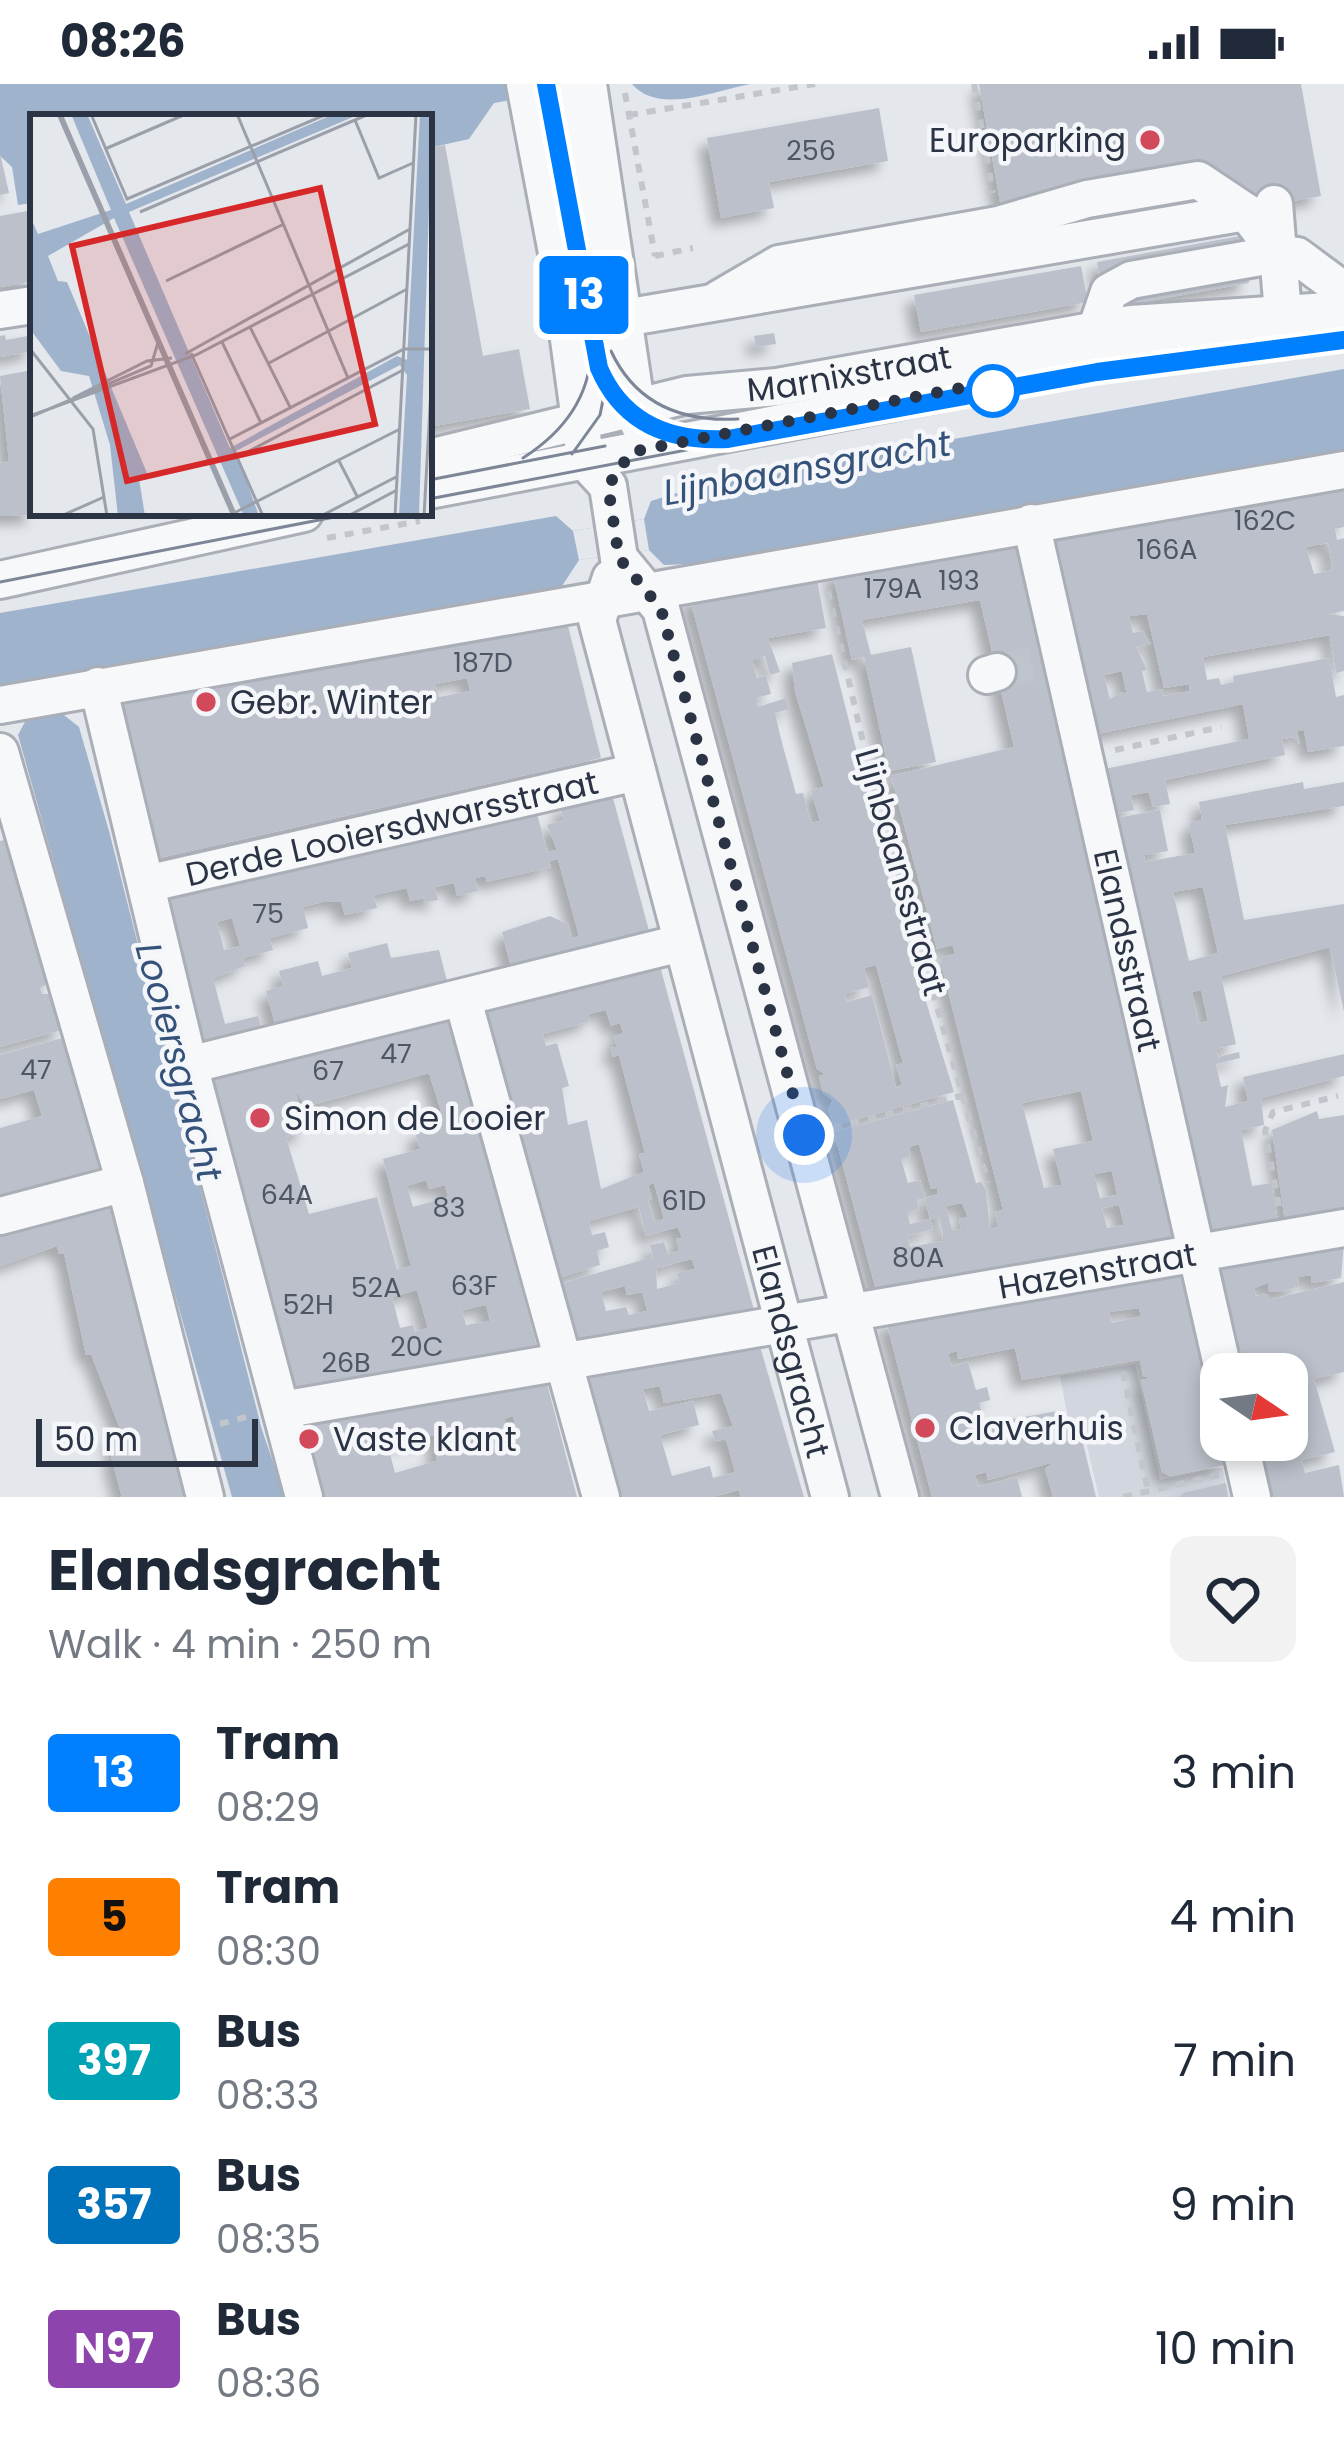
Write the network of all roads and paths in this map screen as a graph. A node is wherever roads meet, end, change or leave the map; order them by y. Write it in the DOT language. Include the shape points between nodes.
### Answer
graph roads {
  1 [pos="815,84"];
  2 [pos="974,84"];
  3 [pos="566,88"];
  4 [pos="629,115"];
  5 [pos="1052,208"];
  6 [pos="1260,208"];
  7 [pos="998,225"];
  8 [pos="693,248"];
  9 [pos="1042,248"];
  10 [pos="1278,254"];
  11 [pos="1344,291"];
  12 [pos="716,302"];
  13 [pos="30,305"];
  14 [pos="0,310"];
  15 [pos="1344,310"];
  16 [pos="624,318"];
  17 [pos="1285,329"];
  18 [pos="1096,330"];
  19 [pos="1344,332"];
  20 [pos="600,348"];
  21 [pos="635,405"];
  22 [pos="716,433"];
  23 [pos="588,443"];
  24 [pos="631,452"];
  25 [pos="432,458"];
  26 [pos="1344,470"];
  27 [pos="432,489"];
  28 [pos="156,516"];
  29 [pos="285,516"];
  30 [pos="202,529"];
  31 [pos="1034,535"];
  32 [pos="616,541"];
  33 [pos="0,556"];
  34 [pos="820,559"];
  35 [pos="0,580"];
  36 [pos="646,589"];
  37 [pos="604,595"];
  38 [pos="86,689"];
  39 [pos="3,704"];
  40 [pos="1221,727"];
  41 [pos="0,752"];
  42 [pos="1082,757"];
  43 [pos="637,772"];
  44 [pos="146,884"];
  45 [pos="681,943"];
  46 [pos="463,1000"];
  47 [pos="189,1065"];
  48 [pos="964,1095"];
  49 [pos="1337,1096"];
  50 [pos="804,1135"];
  51 [pos="125,1183"];
  52 [pos="988,1183"];
  53 [pos="0,1216"];
  54 [pos="1344,1228"];
  55 [pos="1285,1239"];
  56 [pos="1197,1255"];
  57 [pos="849,1312"];
  58 [pos="783,1322"];
  59 [pos="1219,1353"];
  60 [pos="566,1362"];
  61 [pos="1123,1372"];
  62 [pos="274,1411"];
  63 [pos="207,1427"];
  64 [pos="1244,1461"];
  65 [pos="1215,1475"];
  66 [pos="1148,1491"];
  67 [pos="206,1497"];
  68 [pos="304,1497"];
  69 [pos="601,1497"];
  70 [pos="830,1497"];
  71 [pos="899,1497"];
  72 [pos="1123,1497"];
  73 [pos="1252,1497"];
  1 -- 4 [label="path"];
  2 -- 7 [label="path"];
  3 -- 4 [label="path"];
  3 -- 16 [label="street"];
  3 -- 20 [label="street, Elandsgracht"];
  3 -- 23 [label="street, Elandsgracht" via="558,258"];
  4 -- 8 [label="path" via="650,257"];
  5 -- 6 [label="street" via="1198,180"];
  5 -- 7 [label="street"];
  5 -- 9 [label="street"];
  6 -- 9 [label="street"];
  6 -- 10 [label="street"];
  7 -- 12 [label="street" via="779,264"];
  9 -- 12 [label="street"];
  10 -- 11 [label="street" via="1297,256"];
  10 -- 17 [label="street"];
  10 -- 18 [label="street" via="1132,280 1109,292"];
  12 -- 16 [label="street"];
  13 -- 14 [label="street"];
  15 -- 17 [label="street, Marnixstraat"];
  16 -- 21 [label="street"];
  17 -- 18 [label="street, Marnixstraat"];
  17 -- 19 [label="street, Marnixstraat"];
  17 -- 22 [label="street, Marnixstraat"];
  18 -- 21 [label="street, Marnixstraat"];
  20 -- 21 [label="street, Elandsgracht"];
  20 -- 23 [label="street, Elandsgracht"];
  21 -- 22 [label="street" via="688,430"];
  21 -- 23 [label="street, Marnixstraat"];
  21 -- 24 [label="street" via="642,439"];
  22 -- 24 [label="street, Marnixstraat"];
  23 -- 24 [label="street"];
  23 -- 25 [label="street, Marnixstraat"];
  23 -- 27 [label="street" via="525,473"];
  23 -- 32 [label="street, Elandsgracht"];
  26 -- 31 [label="street"];
  28 -- 33 [label="street"];
  29 -- 30 [label="street"];
  30 -- 35 [label="street"];
  31 -- 34 [label="street"];
  31 -- 42 [label="street, Elandsstraat" via="1050,660"];
  32 -- 36 [label="street, Elandsgracht"];
  32 -- 37 [label="street, Elandsgracht"];
  34 -- 36 [label="street"];
  34 -- 48 [label="path, Lijnbaansstraat" via="873,784"];
  36 -- 37 [label="street"];
  36 -- 50 [label="street, Elandsgracht" via="661,609"];
  37 -- 38 [label="street"];
  37 -- 43 [label="street, Elandsgracht" via="597,620"];
  38 -- 39 [label="street"];
  38 -- 44 [label="street"];
  40 -- 42 [label="path"];
  41 -- 51 [label="street"];
  42 -- 56 [label="street, Elandsstraat"];
  43 -- 44 [label="street, Derde Looiersdwarsstraat"];
  43 -- 45 [label="street, Elandsgracht"];
  44 -- 47 [label="street"];
  45 -- 46 [label="street"];
  45 -- 58 [label="street, Elandsgracht"];
  46 -- 47 [label="street"];
  46 -- 60 [label="street"];
  47 -- 62 [label="street"];
  48 -- 50 [label="path"];
  48 -- 52 [label="path, Lijnbaansstraat"];
  49 -- 55 [label="path" via="1273,1112 1265,1131"];
  50 -- 57 [label="street, Elandsgracht"];
  51 -- 53 [label="street"];
  51 -- 67 [label="street"];
  54 -- 55 [label="street, Hazenstraat"];
  55 -- 56 [label="street, Hazenstraat"];
  56 -- 57 [label="street, Hazenstraat"];
  56 -- 59 [label="street, Elandsstraat"];
  57 -- 58 [label="street, Hazenstraat"];
  57 -- 71 [label="street, Elandsgracht"];
  58 -- 60 [label="street, Hazenstraat"];
  58 -- 70 [label="street, Elandsgracht"];
  60 -- 62 [label="street, Hazenstraat"];
  60 -- 69 [label="street"];
  61 -- 66 [label="path"];
  62 -- 63 [label="path"];
  62 -- 68 [label="street"];
  64 -- 73 [label="street"];
  65 -- 66 [label="path"];
  66 -- 72 [label="path"];
}
